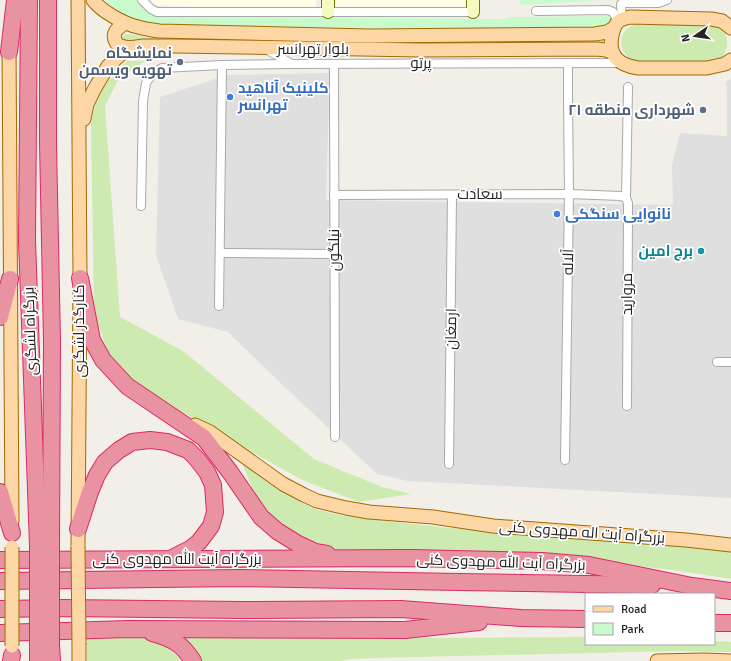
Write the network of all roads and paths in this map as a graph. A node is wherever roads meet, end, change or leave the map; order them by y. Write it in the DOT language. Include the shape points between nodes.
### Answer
graph roads {
  1 [pos="9,0"];
  2 [pos="15,0"];
  3 [pos="30,0"];
  4 [pos="48,0"];
  5 [pos="78,0"];
  6 [pos="93,0"];
  7 [pos="142,0"];
  8 [pos="666,0"];
  9 [pos="328,6"];
  10 [pos="473,6"];
  11 [pos="536,12"];
  12 [pos="125,23"];
  13 [pos="618,23"];
  14 [pos="731,28"];
  15 [pos="128,48"];
  16 [pos="264,48"];
  17 [pos="9,52"];
  18 [pos="617,58"];
  19 [pos="568,63"];
  20 [pos="291,64"];
  21 [pos="334,64"];
  22 [pos="729,64"];
  23 [pos="222,65"];
  24 [pos="628,87"];
  25 [pos="79,148"];
  26 [pos="452,194"];
  27 [pos="569,194"];
  28 [pos="334,195"];
  29 [pos="626,198"];
  30 [pos="141,206"];
  31 [pos="220,253"];
  32 [pos="334,254"];
  33 [pos="80,278"];
  34 [pos="10,279"];
  35 [pos="219,306"];
  36 [pos="0,317"];
  37 [pos="717,362"];
  38 [pos="731,362"];
  39 [pos="627,406"];
  40 [pos="160,409"];
  41 [pos="335,437"];
  42 [pos="565,460"];
  43 [pos="449,464"];
  44 [pos="0,492"];
  45 [pos="78,529"];
  46 [pos="12,540"];
  47 [pos="731,545"];
  48 [pos="44,547"];
  49 [pos="344,558"];
  50 [pos="169,559"];
  51 [pos="0,560"];
  52 [pos="0,581"];
  53 [pos="692,586"];
  54 [pos="731,591"];
  55 [pos="0,609"];
  56 [pos="520,618"];
  57 [pos="585,619"];
  58 [pos="715,623"];
  59 [pos="731,623"];
  60 [pos="128,629"];
  61 [pos="0,633"];
  62 [pos="44,645"];
  63 [pos="12,656"];
  64 [pos="38,661"];
  65 [pos="52,661"];
  66 [pos="79,661"];
  67 [pos="193,661"];
  68 [pos="657,661"];
  69 [pos="730,661"];
  1 -- 17 [label="main road"];
  2 -- 17 [label="highway"];
  3 -- 48 [label="highway, بزرگراه لشگری" via="28,241"];
  4 -- 48 [label="highway, بزرگراه لشگری" via="52,342"];
  5 -- 25 [label="main road, کنارگذر لشگری"];
  6 -- 12 [label="main road, بلوار تهرانسر" via="104,11"];
  7 -- 9 [label="street" via="151,10 157,12"];
  8 -- 13 [label="street" via="658,3 623,2"];
  9 -- 10 [label="street"];
  11 -- 13 [label="street" via="608,10 613,12"];
  12 -- 13 [label="main road, بلوار تهرانسر" via="159,31 369,36 595,34 607,32"];
  12 -- 15 [label="main road" via="118,28 114,39 119,46"];
  13 -- 14 [label="main road, بلوار تهرانسر" via="630,17 706,18 722,21"];
  13 -- 18 [label="main road" via="612,40"];
  15 -- 16 [label="main road, بلوار تهرانسر"];
  15 -- 25 [label="main road" via="108,66 94,88 87,104"];
  16 -- 18 [label="main road, بلوار تهرانسر" via="596,49 606,50"];
  16 -- 20 [label="street"];
  17 -- 34 [label="main road"];
  18 -- 19 [label="street, پرتو"];
  18 -- 22 [label="main road, بلوار تهرانسر" via="628,66 656,69 707,68"];
  19 -- 21 [label="street, پرتو"];
  19 -- 27 [label="street, آلاله"];
  20 -- 21 [label="street, پرتو"];
  20 -- 23 [label="street, پرتو"];
  21 -- 28 [label="street, نیلگون"];
  23 -- 30 [label="street, پرتو" via="162,68 150,77 146,84 144,101"];
  23 -- 31 [label="street"];
  24 -- 29 [label="street, مروارید"];
  25 -- 33 [label="main road, کنارگذر لشگری"];
  26 -- 27 [label="street, سعادت"];
  26 -- 28 [label="street, سعادت"];
  26 -- 43 [label="street, ارمغان"];
  27 -- 29 [label="street, سعادت"];
  27 -- 42 [label="street, آلاله"];
  28 -- 32 [label="street, نیلگون"];
  29 -- 39 [label="street, مروارید"];
  31 -- 32 [label="street"];
  31 -- 35 [label="street"];
  32 -- 41 [label="street, نیلگون"];
  33 -- 40 [label="highway" via="92,340 103,360 126,386"];
  33 -- 45 [label="main road, کنارگذر لشگری"];
  34 -- 36 [label="highway"];
  34 -- 46 [label="main road"];
  37 -- 38 [label="street"];
  40 -- 47 [label="main road, بزرگراه آیت اله مهدوی کنی" via="210,432 283,484 318,501 346,508 493,526"];
  40 -- 49 [label="highway" via="204,438 261,517 277,531 315,552"];
  44 -- 46 [label="highway"];
  45 -- 50 [label="highway" via="90,492 105,462 132,442 167,442 188,450 207,472 213,485 216,512 211,526 199,542"];
  45 -- 66 [label="main road, کنارگذر لشگری, bridge"];
  46 -- 63 [label="main road, bridge"];
  48 -- 62 [label="highway, بزرگراه لشگری, bridge"];
  49 -- 50 [label="highway, بزرگراه آیت الله مهدوی کنی"];
  49 -- 53 [label="highway, بزرگراه آیت الله مهدوی کنی" via="542,561 589,565"];
  50 -- 51 [label="highway, بزرگراه آیت الله مهدوی کنی"];
  52 -- 53 [label="highway, بزرگراه آیت الله مهدوی کنی" via="239,578"];
  53 -- 54 [label="highway"];
  55 -- 56 [label="highway" via="401,609"];
  56 -- 57 [label="highway"];
  56 -- 60 [label="highway" via="405,630"];
  58 -- 59 [label="highway"];
  60 -- 61 [label="highway"];
  60 -- 67 [label="highway" via="168,638 186,651"];
  62 -- 64 [label="highway, بزرگراه لشگری"];
  62 -- 65 [label="highway, بزرگراه لشگری"];
  68 -- 69 [label="main road"];
}
